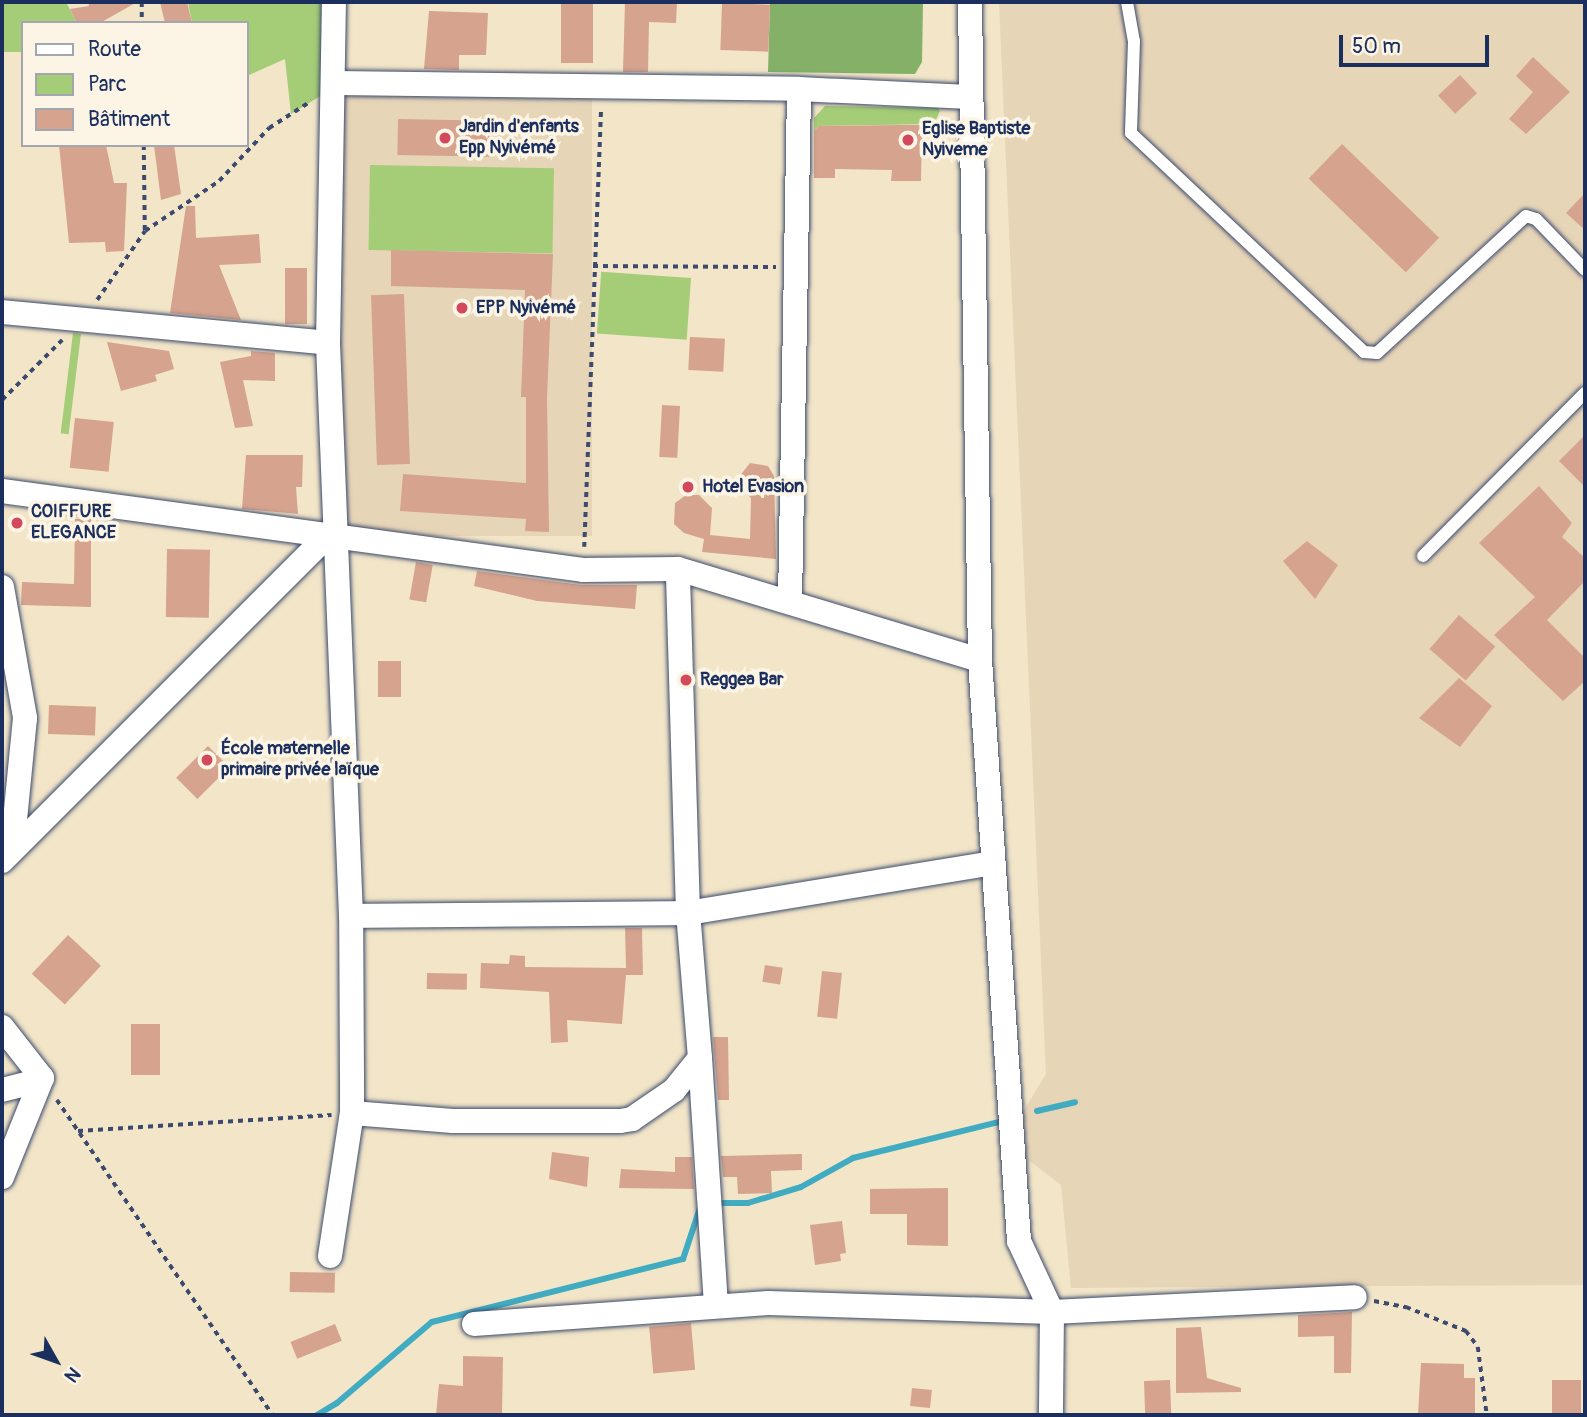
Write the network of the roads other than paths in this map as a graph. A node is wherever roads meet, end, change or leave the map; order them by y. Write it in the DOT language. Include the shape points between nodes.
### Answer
graph roads {
  1 [pos="334,2"];
  2 [pos="970,2"];
  3 [pos="1127,2"];
  4 [pos="335,83"];
  5 [pos="799,89"];
  6 [pos="970,97"];
  7 [pos="1585,270"];
  8 [pos="2,312"];
  9 [pos="328,343"];
  10 [pos="1585,393"];
  11 [pos="2,491"];
  12 [pos="330,536"];
  13 [pos="1423,556"];
  14 [pos="678,569"];
  15 [pos="2,587"];
  16 [pos="790,602"];
  17 [pos="980,660"];
  18 [pos="7,855"];
  19 [pos="993,863"];
  20 [pos="688,913"];
  21 [pos="351,916"];
  22 [pos="2,1027"];
  23 [pos="700,1058"];
  24 [pos="42,1079"];
  25 [pos="2,1090"];
  26 [pos="352,1114"];
  27 [pos="2,1177"];
  28 [pos="330,1256"];
  29 [pos="1355,1297"];
  30 [pos="716,1304"];
  31 [pos="1052,1312"];
  32 [pos="474,1324"];
  33 [pos="1051,1415"];
  1 -- 4 [label="street"];
  2 -- 6 [label="street"];
  3 -- 7 [label="lane" via="1134,41 1131,133 1364,352 1377,353 1526,216 1536,219"];
  4 -- 5 [label="street"];
  4 -- 9 [label="street"];
  5 -- 6 [label="street"];
  5 -- 16 [label="street"];
  6 -- 17 [label="street"];
  8 -- 9 [label="street"];
  9 -- 12 [label="street"];
  10 -- 13 [label="lane"];
  11 -- 12 [label="street"];
  12 -- 14 [label="street" via="583,570"];
  12 -- 18 [label="street"];
  12 -- 21 [label="street"];
  14 -- 16 [label="street"];
  14 -- 20 [label="street"];
  15 -- 18 [label="street" via="25,718"];
  16 -- 17 [label="street"];
  17 -- 19 [label="street"];
  19 -- 20 [label="street"];
  19 -- 31 [label="street" via="1019,1241"];
  20 -- 21 [label="street"];
  20 -- 23 [label="street"];
  21 -- 26 [label="street"];
  22 -- 24 [label="street"];
  23 -- 26 [label="street" via="668,1095 632,1119 620,1121 453,1121"];
  23 -- 30 [label="street"];
  24 -- 25 [label="street"];
  24 -- 27 [label="street"];
  26 -- 28 [label="street"];
  29 -- 31 [label="street"];
  30 -- 31 [label="street" via="913,1304"];
  30 -- 32 [label="street" via="652,1314"];
  31 -- 33 [label="street"];
}
